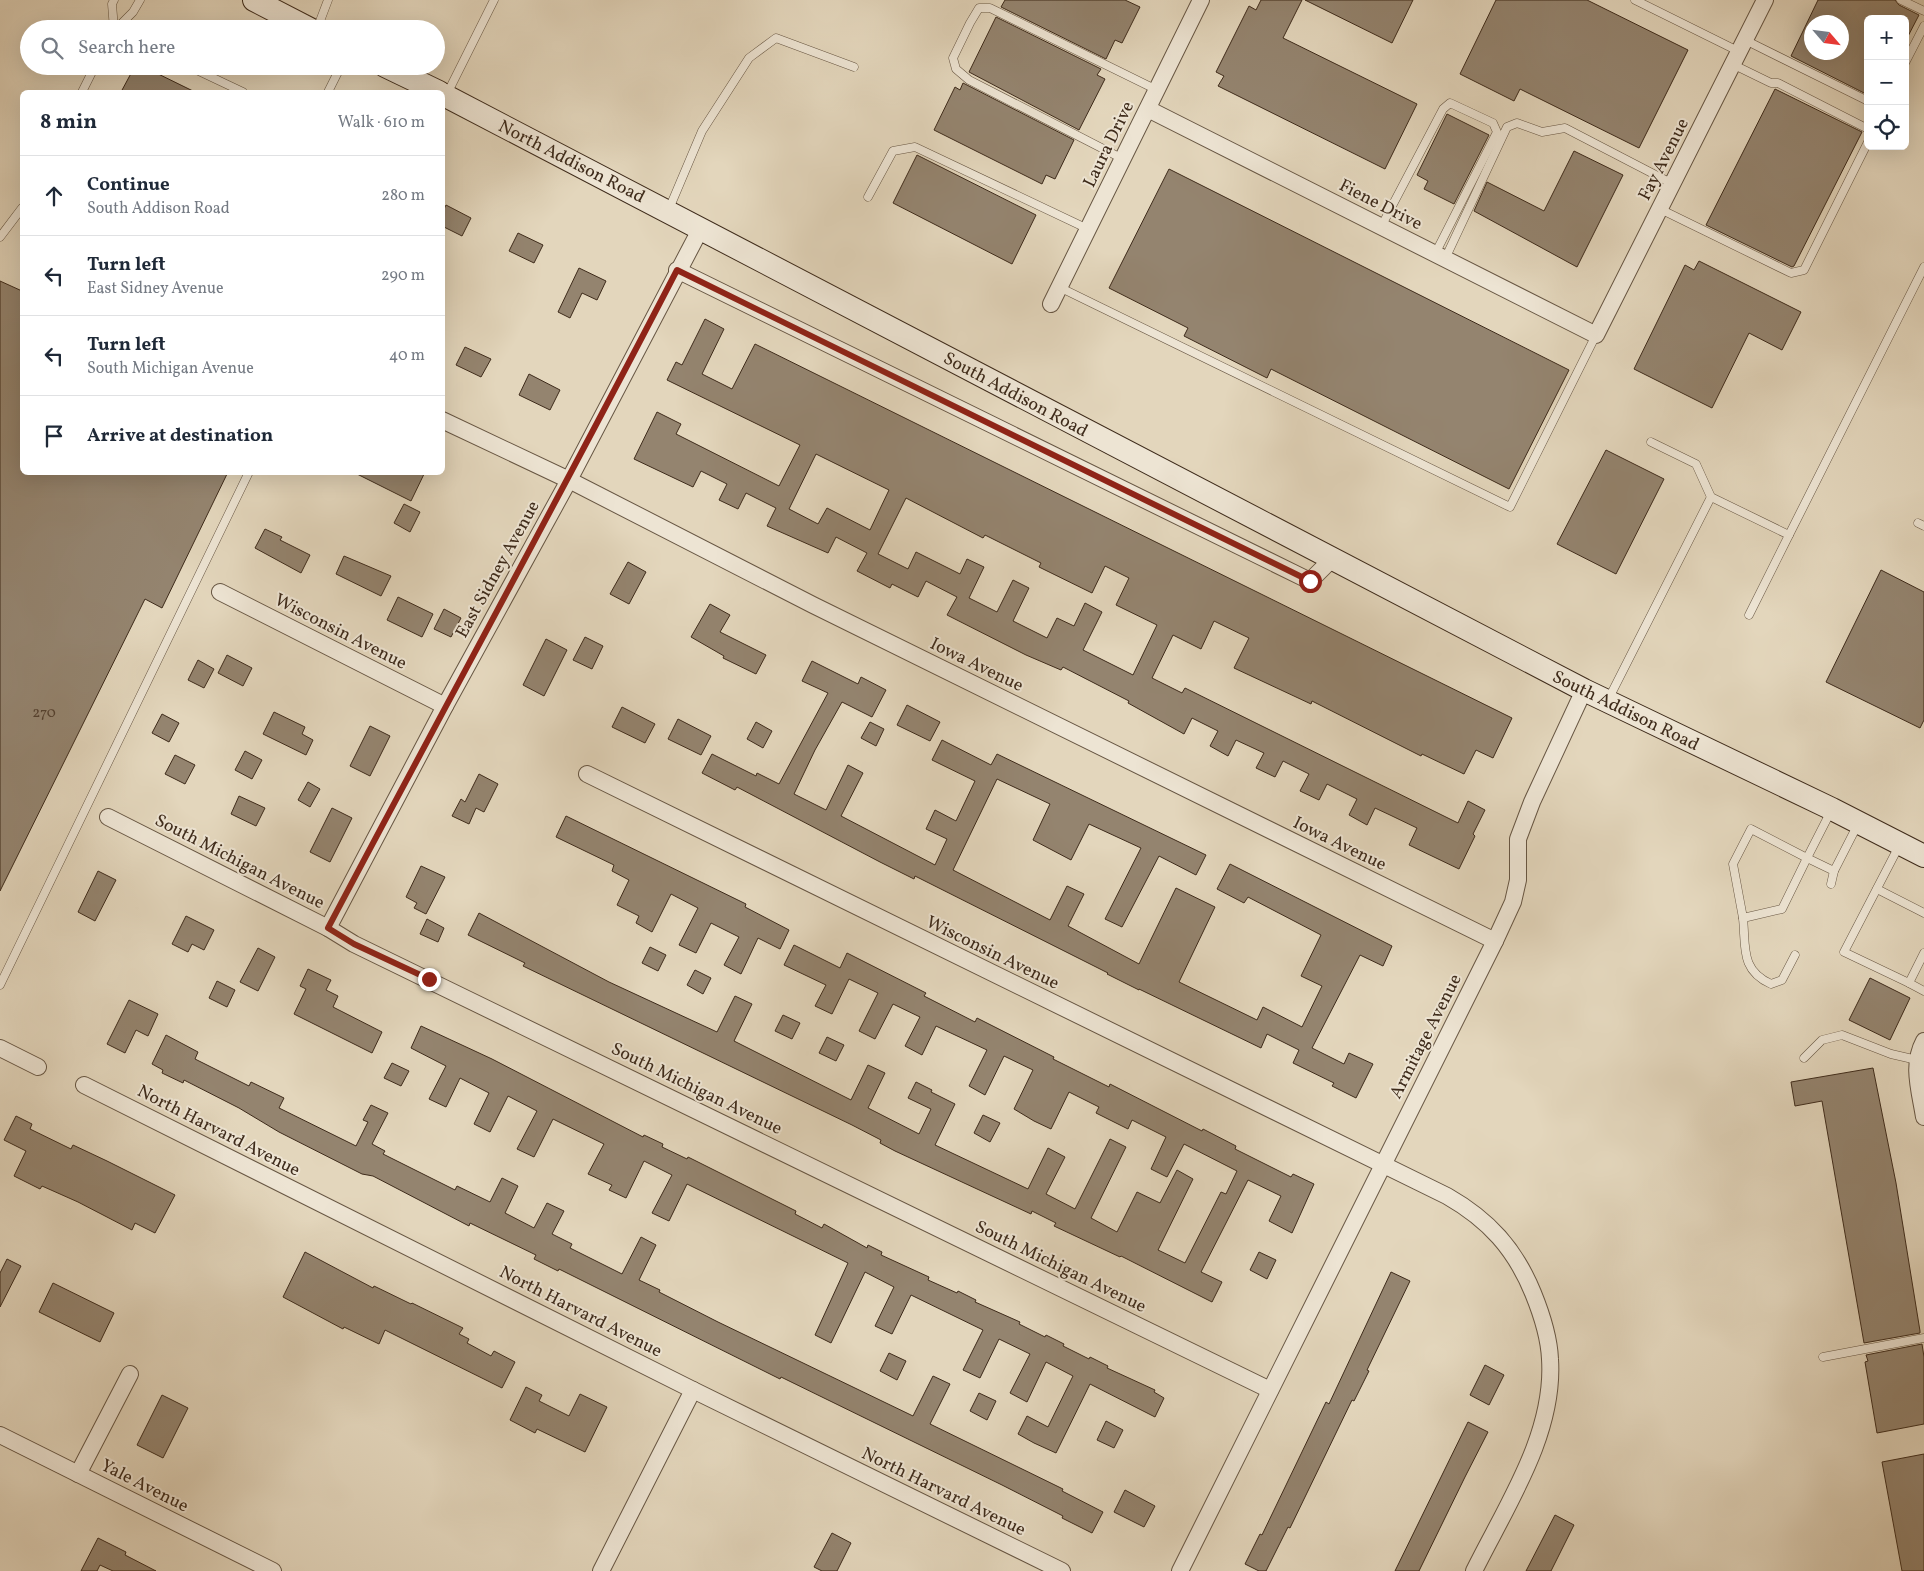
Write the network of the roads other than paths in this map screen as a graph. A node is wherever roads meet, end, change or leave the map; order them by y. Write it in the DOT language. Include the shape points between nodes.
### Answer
graph roads {
  1 [pos="114,0"];
  2 [pos="140,0"];
  3 [pos="254,0"];
  4 [pos="328,0"];
  5 [pos="494,0"];
  6 [pos="1201,0"];
  7 [pos="1635,0"];
  8 [pos="1765,0"];
  9 [pos="1901,0"];
  10 [pos="1924,11"];
  11 [pos="114,20"];
  12 [pos="125,20"];
  13 [pos="293,20"];
  14 [pos="320,20"];
  15 [pos="1924,26"];
  16 [pos="1739,52"];
  17 [pos="1907,60"];
  18 [pos="854,67"];
  19 [pos="90,75"];
  20 [pos="207,75"];
  21 [pos="336,75"];
  22 [pos="404,75"];
  23 [pos="83,90"];
  24 [pos="239,90"];
  25 [pos="329,90"];
  26 [pos="435,90"];
  27 [pos="445,90"];
  28 [pos="1157,90"];
  29 [pos="445,95"];
  30 [pos="1864,99"];
  31 [pos="1148,109"];
  32 [pos="1864,127"];
  33 [pos="1864,150"];
  34 [pos="1123,159"];
  35 [pos="1673,184"];
  36 [pos="868,197"];
  37 [pos="1660,209"];
  38 [pos="20,211"];
  39 [pos="669,211"];
  40 [pos="1381,227"];
  41 [pos="701,228"];
  42 [pos="1088,230"];
  43 [pos="0,237"];
  44 [pos="1440,256"];
  45 [pos="1924,267"];
  46 [pos="677,270"];
  47 [pos="1060,287"];
  48 [pos="1051,304"];
  49 [pos="1596,335"];
  50 [pos="445,421"];
  51 [pos="1651,442"];
  52 [pos="248,475"];
  53 [pos="569,480"];
  54 [pos="1710,497"];
  55 [pos="1789,535"];
  56 [pos="1330,560"];
  57 [pos="220,592"];
  58 [pos="1749,615"];
  59 [pos="1584,690"];
  60 [pos="1607,701"];
  61 [pos="445,706"];
  62 [pos="587,774"];
  63 [pos="1832,809"];
  64 [pos="108,817"];
  65 [pos="1859,823"];
  66 [pos="1900,844"];
  67 [pos="1923,853"];
  68 [pos="1808,858"];
  69 [pos="1834,871"];
  70 [pos="1831,884"];
  71 [pos="1877,889"];
  72 [pos="1924,913"];
  73 [pos="1743,918"];
  74 [pos="328,928"];
  75 [pos="1495,941"];
  76 [pos="1924,952"];
  77 [pos="1795,955"];
  78 [pos="1909,984"];
  79 [pos="0,985"];
  80 [pos="1924,991"];
  81 [pos="1924,1041"];
  82 [pos="0,1048"];
  83 [pos="1804,1058"];
  84 [pos="38,1067"];
  85 [pos="1919,1068"];
  86 [pos="84,1084"];
  87 [pos="1924,1117"];
  88 [pos="1382,1166"];
  89 [pos="1924,1338"];
  90 [pos="1823,1357"];
  91 [pos="130,1374"];
  92 [pos="693,1390"];
  93 [pos="1270,1390"];
  94 [pos="0,1435"];
  95 [pos="78,1474"];
  96 [pos="272,1571"];
  97 [pos="601,1571"];
  98 [pos="1062,1571"];
  99 [pos="1180,1571"];
  100 [pos="1474,1571"];
  1 -- 11 [label="lane"];
  2 -- 12 [label="lane"];
  3 -- 13 [label="street"];
  4 -- 14 [label="lane"];
  5 -- 27 [label="lane"];
  6 -- 28 [label="street, Laura Drive"];
  7 -- 16 [label="lane"];
  8 -- 16 [label="street, Fay Avenue"];
  9 -- 10 [label="lane"];
  15 -- 17 [label="lane"];
  16 -- 30 [label="lane"];
  16 -- 32 [label="lane" via="1771,83 1778,83"];
  16 -- 35 [label="street, Fay Avenue"];
  18 -- 39 [label="lane" via="776,38 749,58 702,131"];
  19 -- 23 [label="lane"];
  20 -- 24 [label="lane"];
  21 -- 25 [label="lane"];
  22 -- 26 [label="street, North Addison Road"];
  28 -- 31 [label="street, Laura Drive"];
  28 -- 34 [label="lane" via="990,8 979,8 970,23 953,58 956,69 969,80"];
  29 -- 39 [label="street, North Addison Road"];
  31 -- 34 [label="street, Laura Drive"];
  31 -- 40 [label="street, Fiene Drive"];
  33 -- 37 [label="lane" via="1804,270 1791,273"];
  34 -- 42 [label="street, Laura Drive"];
  35 -- 37 [label="street, Fay Avenue"];
  35 -- 44 [label="lane" via="1565,128 1542,132 1517,123 1507,127"];
  36 -- 42 [label="lane" via="893,151 914,147"];
  37 -- 49 [label="street, Fay Avenue"];
  38 -- 43 [label="lane"];
  39 -- 41 [label="street, North Addison Road"];
  40 -- 44 [label="street, Fiene Drive"];
  40 -- 44 [label="lane" via="1443,109 1450,103 1493,123 1497,132"];
  41 -- 46 [label="street, East Sidney Avenue"];
  41 -- 56 [label="street, South Addison Road"];
  42 -- 47 [label="street, Laura Drive"];
  44 -- 49 [label="street, Fiene Drive"];
  45 -- 55 [label="lane"];
  46 -- 53 [label="street, East Sidney Avenue"];
  46 -- 56 [label="street, South Addison Road" via="1310,581"];
  47 -- 48 [label="street, Laura Drive"];
  47 -- 49 [label="lane" via="1510,507"];
  50 -- 53 [label="street, Iowa Avenue"];
  51 -- 54 [label="lane" via="1696,464"];
  52 -- 79 [label="lane"];
  53 -- 61 [label="street, East Sidney Avenue"];
  53 -- 75 [label="street, Iowa Avenue" via="812,605"];
  54 -- 55 [label="lane"];
  54 -- 60 [label="lane"];
  55 -- 58 [label="lane"];
  56 -- 59 [label="street, South Addison Road"];
  57 -- 61 [label="street, Wisconsin Avenue"];
  59 -- 60 [label="street, South Addison Road"];
  59 -- 75 [label="street, Armitage Avenue" via="1518,839 1518,880 1513,902"];
  60 -- 63 [label="street, South Addison Road"];
  61 -- 74 [label="street, East Sidney Avenue"];
  62 -- 88 [label="street, Wisconsin Avenue"];
  63 -- 65 [label="street, South Addison Road"];
  63 -- 68 [label="lane"];
  64 -- 74 [label="street, South Michigan Avenue"];
  65 -- 66 [label="street, South Addison Road"];
  65 -- 69 [label="lane"];
  66 -- 67 [label="street, South Addison Road"];
  66 -- 71 [label="lane"];
  68 -- 69 [label="lane"];
  68 -- 73 [label="lane" via="1782,909"];
  68 -- 73 [label="lane" via="1750,829 1733,864"];
  69 -- 70 [label="lane"];
  71 -- 72 [label="lane"];
  71 -- 78 [label="lane" via="1844,952"];
  73 -- 77 [label="lane" via="1747,965 1761,979 1770,984 1782,980"];
  74 -- 93 [label="street, South Michigan Avenue" via="354,944"];
  75 -- 88 [label="street, Armitage Avenue"];
  76 -- 78 [label="lane"];
  78 -- 80 [label="lane"];
  81 -- 85 [label="street" via="1918,1052"];
  82 -- 84 [label="street"];
  83 -- 85 [label="lane" via="1822,1040 1842,1035"];
  85 -- 87 [label="street"];
  86 -- 92 [label="street, North Harvard Avenue"];
  88 -- 93 [label="street, Armitage Avenue"];
  88 -- 100 [label="street, Wisconsin Avenue" via="1447,1196 1471,1210 1487,1225 1519,1261 1548,1336 1550,1388 1538,1436 1528,1463"];
  89 -- 90 [label="lane"];
  91 -- 95 [label="street"];
  92 -- 97 [label="street"];
  92 -- 98 [label="street, North Harvard Avenue"];
  93 -- 99 [label="street, Armitage Avenue"];
  94 -- 95 [label="street, Yale Avenue"];
  95 -- 96 [label="street, Yale Avenue"];
}
